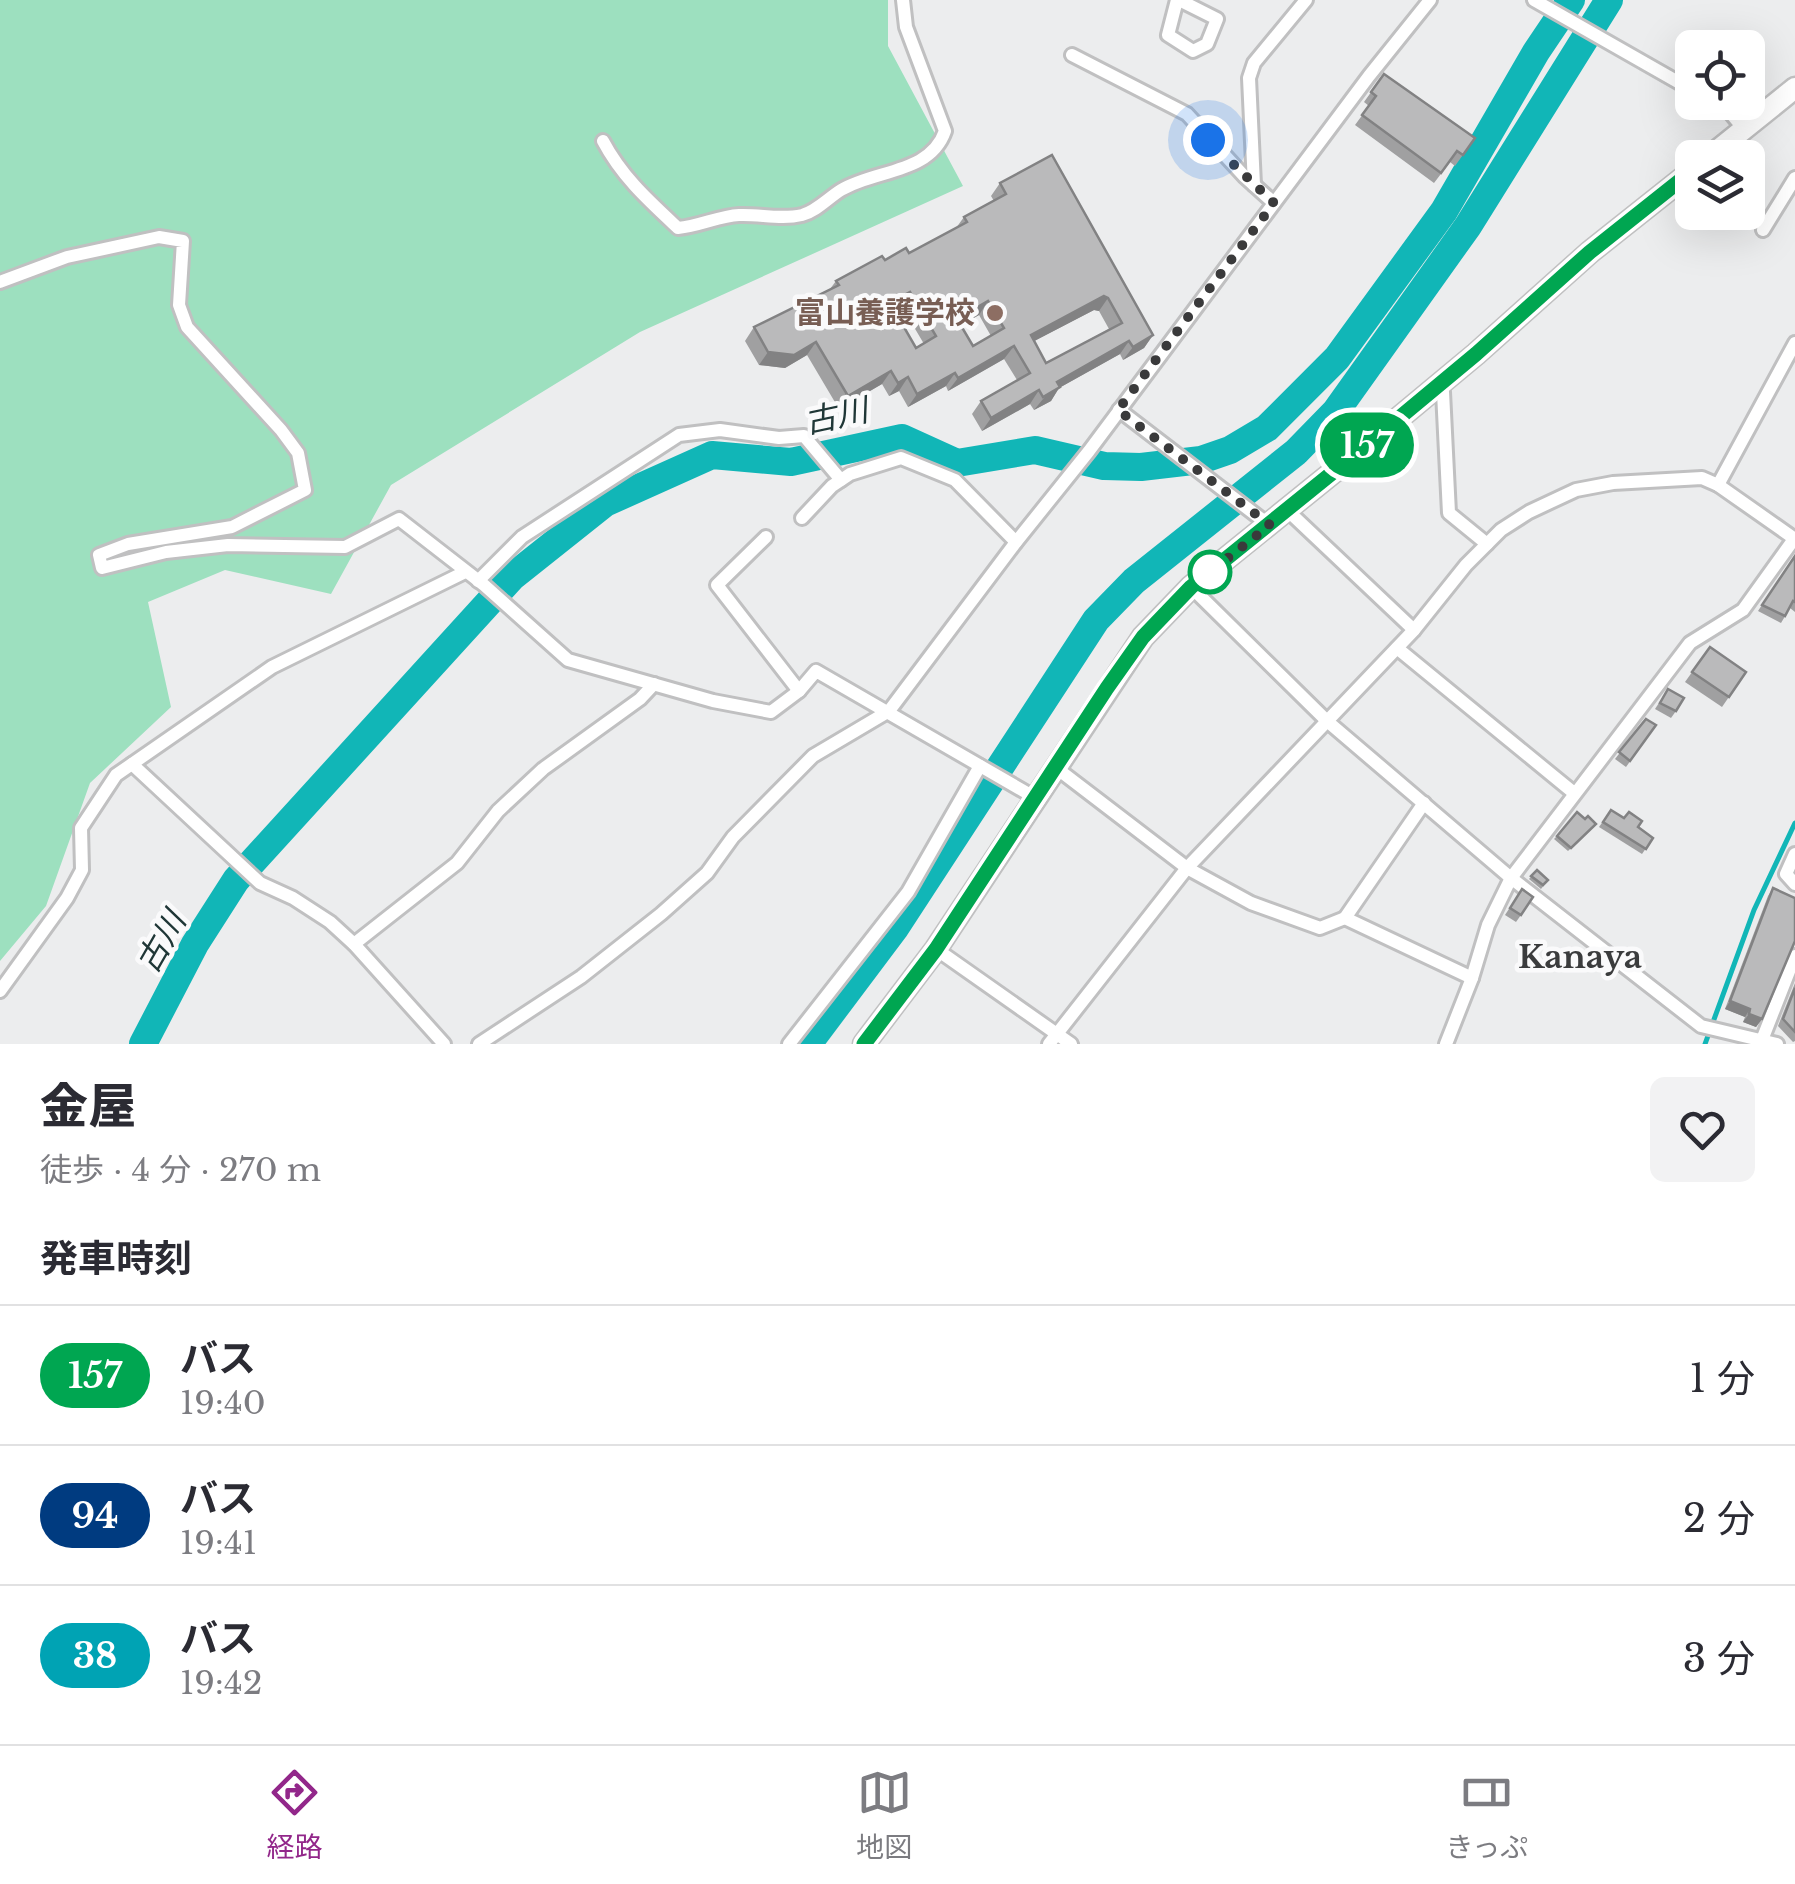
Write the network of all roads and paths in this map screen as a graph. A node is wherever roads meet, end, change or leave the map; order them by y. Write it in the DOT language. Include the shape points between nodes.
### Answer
graph roads {
  1 [pos="903,0"];
  2 [pos="1306,0"];
  3 [pos="1430,0"];
  4 [pos="1534,0"];
  5 [pos="1072,56"];
  6 [pos="1675,81"];
  7 [pos="1795,88"];
  8 [pos="1736,120"];
  9 [pos="1743,128"];
  10 [pos="1729,140"];
  11 [pos="604,141"];
  12 [pos="1795,178"];
  13 [pos="1675,184"];
  14 [pos="1254,186"];
  15 [pos="1274,203"];
  16 [pos="1765,227"];
  17 [pos="0,282"];
  18 [pos="1795,342"];
  19 [pos="1438,385"];
  20 [pos="1118,410"];
  21 [pos="837,475"];
  22 [pos="1718,485"];
  23 [pos="1287,510"];
  24 [pos="802,518"];
  25 [pos="1270,525"];
  26 [pos="766,536"];
  27 [pos="1794,539"];
  28 [pos="1016,542"];
  29 [pos="1486,544"];
  30 [pos="465,572"];
  31 [pos="481,583"];
  32 [pos="1191,587"];
  33 [pos="1414,630"];
  34 [pos="1397,648"];
  35 [pos="654,684"];
  36 [pos="799,691"];
  37 [pos="889,712"];
  38 [pos="1327,721"];
  39 [pos="132,764"];
  40 [pos="1055,766"];
  41 [pos="983,768"];
  42 [pos="1574,794"];
  43 [pos="1034,797"];
  44 [pos="1424,804"];
  45 [pos="1795,854"];
  46 [pos="1186,868"];
  47 [pos="1511,878"];
  48 [pos="1795,884"];
  49 [pos="1345,918"];
  50 [pos="354,944"];
  51 [pos="936,949"];
  52 [pos="1795,956"];
  53 [pos="1472,978"];
  54 [pos="0,991"];
  55 [pos="1053,1039"];
  56 [pos="1762,1040"];
  57 [pos="444,1044"];
  58 [pos="478,1044"];
  59 [pos="789,1044"];
  60 [pos="864,1044"];
  61 [pos="1071,1044"];
  62 [pos="1446,1044"];
  63 [pos="1778,1044"];
  1 -- 11 [label="street" via="906,27 945,131 939,148 924,160 844,188 790,218 729,216 678,228 616,165"];
  2 -- 14 [label="street" via="1249,78"];
  3 -- 15 [label="street"];
  4 -- 6 [label="street"];
  5 -- 14 [label="street" via="1187,114"];
  7 -- 9 [label="main road"];
  8 -- 9 [label="street"];
  9 -- 10 [label="main road"];
  12 -- 16 [label="street"];
  13 -- 19 [label="main road"];
  14 -- 15 [label="street"];
  15 -- 20 [label="street"];
  17 -- 30 [label="street" via="67,257 159,237 184,241 180,305 188,327 298,453 305,490 232,527 99,555 102,568 228,544 345,546 398,519"];
  18 -- 22 [label="street"];
  19 -- 23 [label="main road"];
  19 -- 29 [label="street" via="1449,514"];
  20 -- 25 [label="street"];
  20 -- 28 [label="street"];
  21 -- 24 [label="street"];
  21 -- 28 [label="street" via="901,458 955,480"];
  21 -- 31 [label="street" via="804,436 720,430 679,435 522,537"];
  22 -- 27 [label="street"];
  22 -- 29 [label="street" via="1702,478 1576,490 1529,512"];
  23 -- 25 [label="main road"];
  23 -- 33 [label="street"];
  25 -- 32 [label="main road"];
  26 -- 36 [label="street" via="717,585"];
  27 -- 42 [label="street" via="1743,610 1690,644"];
  28 -- 37 [label="street"];
  29 -- 33 [label="street"];
  30 -- 31 [label="street"];
  30 -- 39 [label="street" via="272,667"];
  31 -- 35 [label="street" via="568,660"];
  32 -- 38 [label="street"];
  32 -- 40 [label="main road" via="1143,637"];
  33 -- 34 [label="street"];
  34 -- 38 [label="street"];
  34 -- 42 [label="street"];
  35 -- 36 [label="street" via="771,712"];
  35 -- 50 [label="street" via="542,769 457,863"];
  36 -- 37 [label="street" via="816,671"];
  37 -- 41 [label="street"];
  37 -- 58 [label="street" via="813,756 733,836 708,873 661,914 581,977"];
  38 -- 44 [label="street"];
  38 -- 46 [label="street"];
  39 -- 50 [label="street" via="260,883 330,922"];
  39 -- 54 [label="street" via="116,775 81,828 82,870"];
  40 -- 43 [label="main road"];
  40 -- 46 [label="street"];
  41 -- 43 [label="street"];
  41 -- 59 [label="street" via="908,892"];
  42 -- 47 [label="street"];
  43 -- 51 [label="main road"];
  44 -- 47 [label="street"];
  44 -- 49 [label="street"];
  45 -- 48 [label="street" via="1786,874"];
  46 -- 49 [label="street" via="1320,928"];
  46 -- 55 [label="street"];
  47 -- 53 [label="street"];
  47 -- 56 [label="street" via="1700,1026"];
  49 -- 53 [label="street"];
  50 -- 57 [label="street"];
  51 -- 55 [label="street"];
  51 -- 60 [label="main road"];
  52 -- 56 [label="street"];
  53 -- 62 [label="street"];
  55 -- 61 [label="street"];
  56 -- 63 [label="street"];
}
